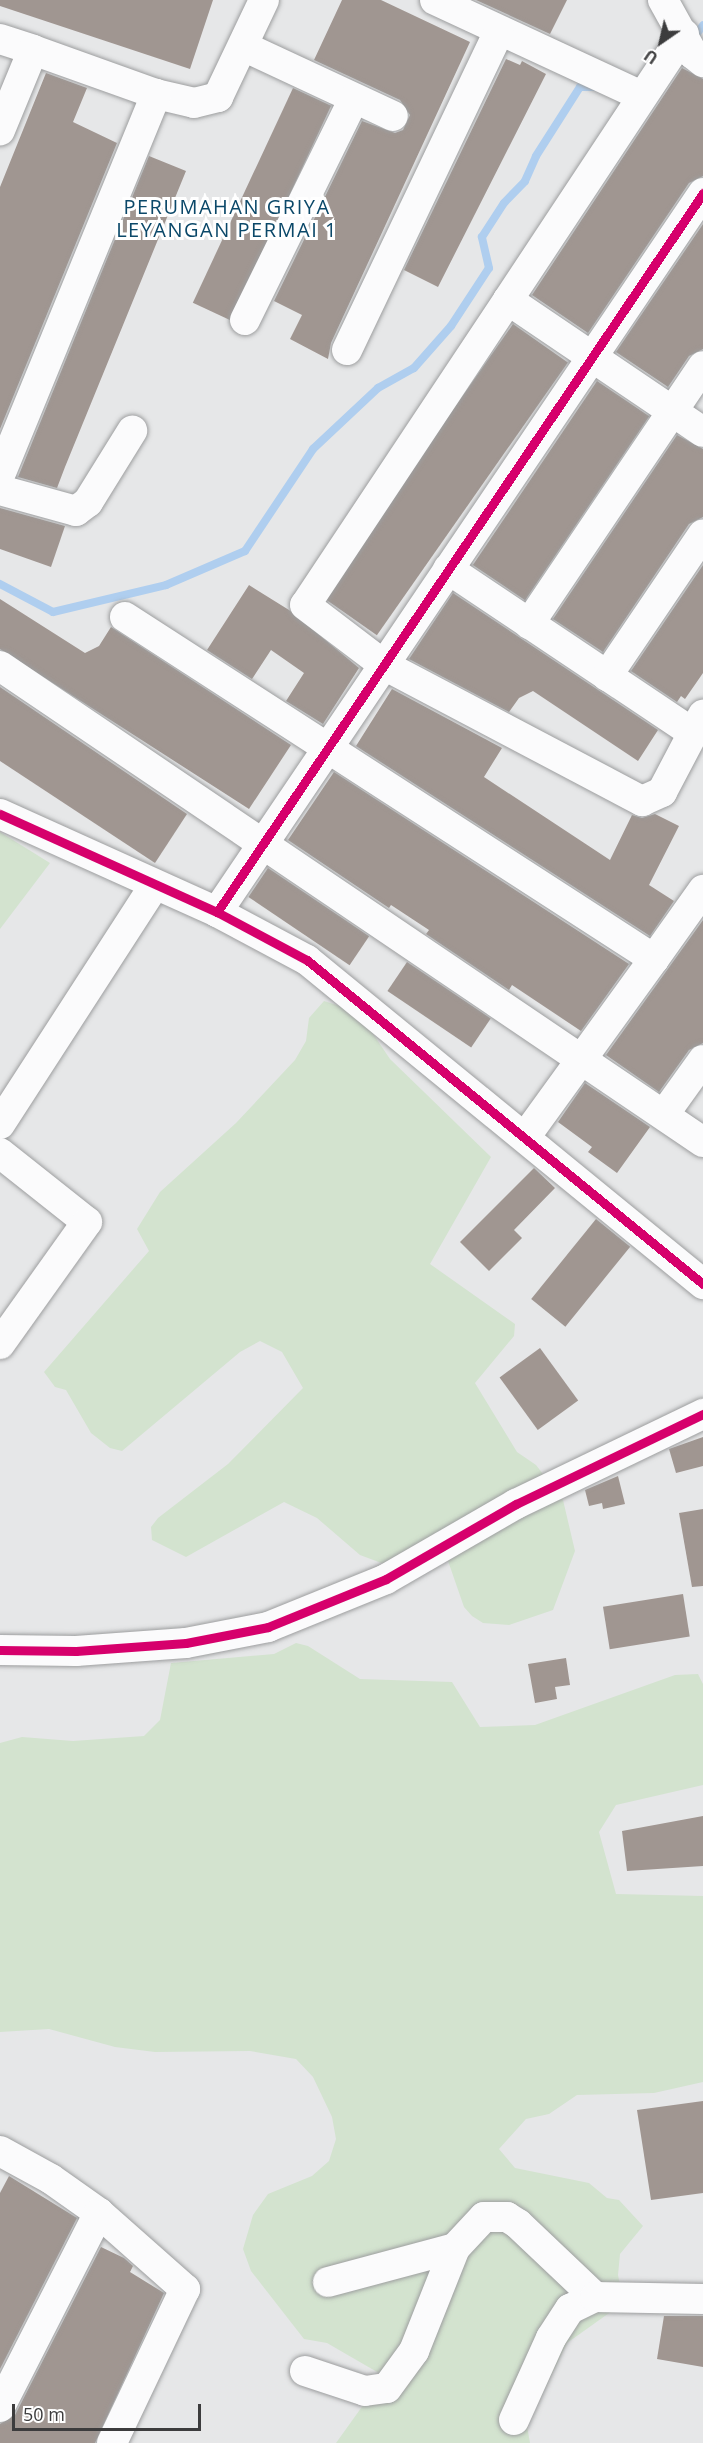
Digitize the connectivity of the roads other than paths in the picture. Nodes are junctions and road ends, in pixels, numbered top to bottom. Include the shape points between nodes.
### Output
1 (264, 0) edge
2 (435, 0) edge
3 (671, 2) edge
4 (499, 32) junction
5 (0, 39) edge
6 (691, 46) edge
7 (245, 47) junction
8 (33, 50) junction
9 (156, 94) junction
10 (354, 98) junction
11 (640, 103) junction
12 (393, 116) dead end
13 (0, 130) edge
14 (703, 193) edge
15 (508, 300) junction
16 (244, 320) dead end
17 (347, 350) dead end
18 (592, 357) junction
19 (703, 366) edge
20 (672, 411) junction
21 (132, 431) dead end
22 (703, 432) edge
23 (0, 475) edge
24 (0, 490) edge
25 (703, 534) edge
26 (448, 569) junction
27 (125, 617) dead end
28 (529, 624) junction
29 (384, 665) junction
30 (0, 666) edge
31 (607, 676) junction
32 (698, 724) edge
33 (327, 749) junction
34 (0, 814) edge
35 (264, 842) junction
36 (154, 886) junction
37 (703, 890) edge
38 (217, 912) junction
39 (654, 959) junction
40 (584, 1058) junction
41 (703, 1060) edge
42 (666, 1113) junction
43 (0, 1124) edge
44 (526, 1136) junction
45 (703, 1142) edge
46 (3, 1162) edge
47 (703, 1284) edge
48 (0, 1344) edge
49 (703, 1414) edge
50 (6, 1644) edge
51 (1, 2155) edge
52 (99, 2213) junction
53 (455, 2248) junction
54 (328, 2282) dead end
55 (595, 2297) junction
56 (703, 2299) edge
57 (305, 2371) dead end
58 (0, 2407) edge
59 (514, 2420) dead end
60 (112, 2443) edge

1 - 7 street
2 - 4 street
3 - 6 street
4 - 11 street
4 - 17 street
5 - 8 street
6 - 11 street
7 - 9 street via 224,91 210,102 194,103
7 - 10 street
8 - 9 street
8 - 13 street
9 - 23 street
10 - 12 street
10 - 16 street
11 - 15 street
14 - 18 street
15 - 18 street
15 - 29 street via 305,601 307,609
18 - 20 street
18 - 26 street
19 - 20 street
20 - 22 street
20 - 28 street
21 - 24 street via 88,502 76,511
25 - 31 street
26 - 28 street
26 - 29 street
27 - 33 street
28 - 31 street
29 - 32 street via 642,801 662,792
29 - 33 street
30 - 35 street
31 - 32 street
33 - 35 street
33 - 39 street
34 - 36 street
35 - 38 street
35 - 40 street
36 - 38 street
36 - 43 street
37 - 39 street
38 - 44 street via 270,937 340,984
39 - 40 street
40 - 42 street
40 - 44 street
41 - 42 street
42 - 45 street
44 - 47 street
46 - 48 street via 87,1221
49 - 50 street via 516,1504 386,1579 268,1627 186,1643 76,1651
51 - 52 street via 51,2179
52 - 58 street
52 - 60 street via 181,2282 186,2293
53 - 54 street
53 - 55 street via 484,2217 507,2217
53 - 57 street via 414,2350 387,2388 365,2391
55 - 56 street
55 - 59 street via 570,2309 551,2338

